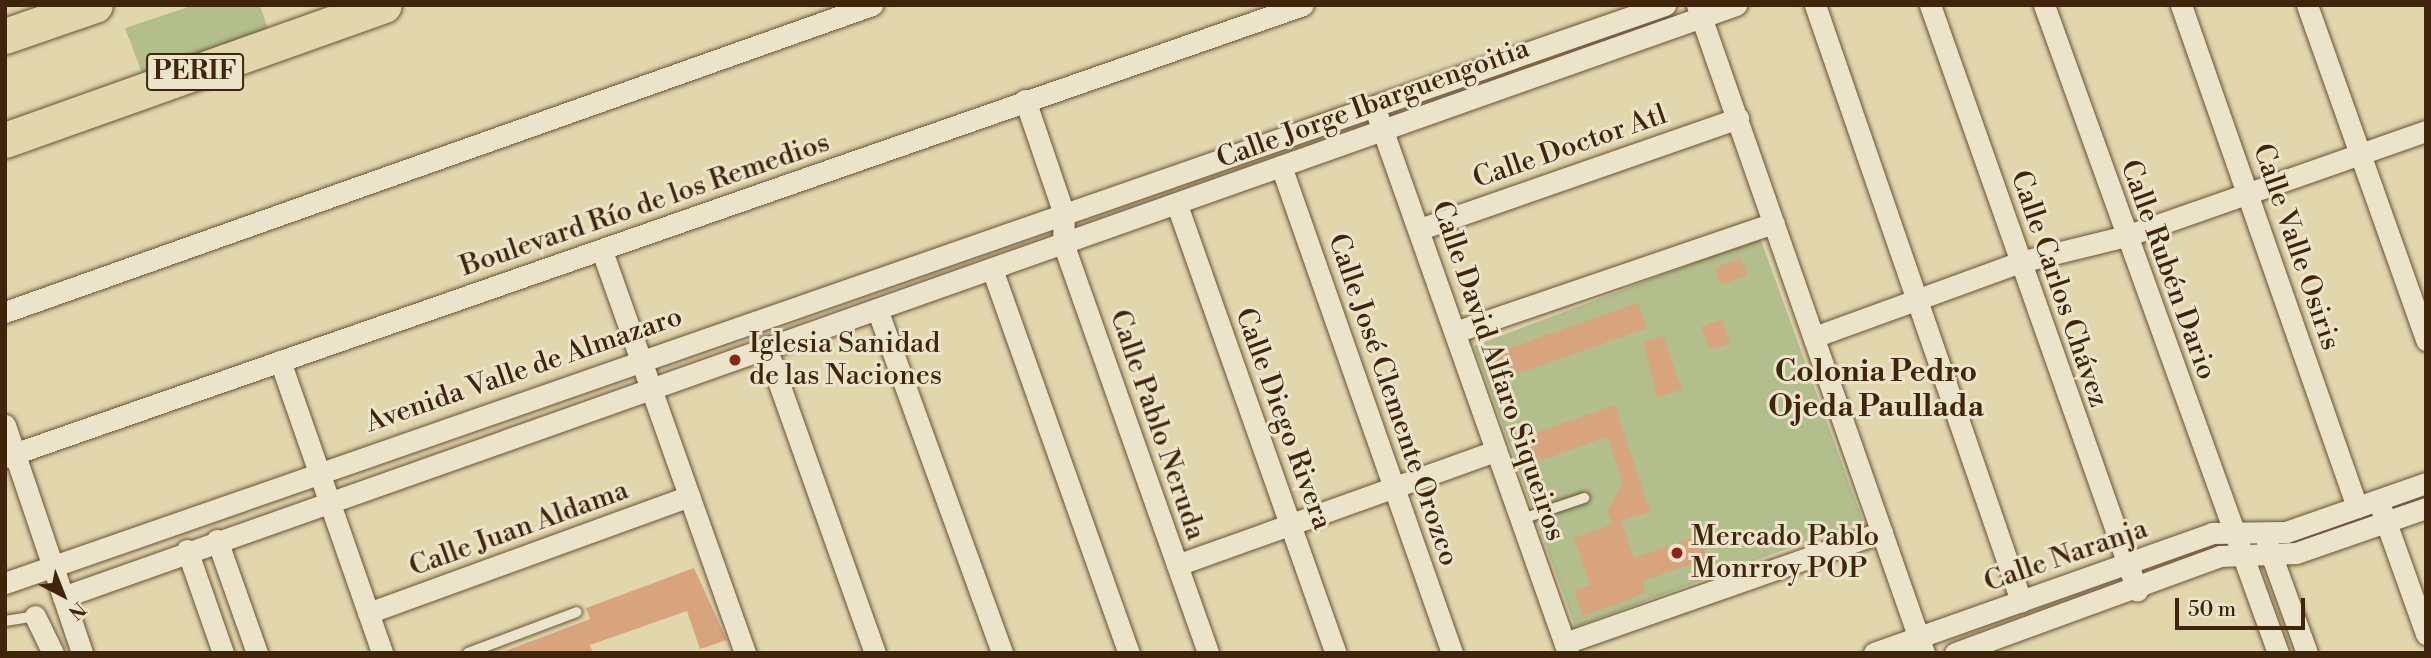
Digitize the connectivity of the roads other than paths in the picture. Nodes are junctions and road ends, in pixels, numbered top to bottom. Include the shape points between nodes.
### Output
1 (95, 5) edge
2 (384, 5) edge
3 (872, 5) edge
4 (1303, 5) edge
5 (1665, 5) edge
6 (1736, 5) edge
7 (1815, 5) edge
8 (1930, 5) edge
9 (2044, 5) edge
10 (2180, 5) edge
11 (2307, 5) edge
12 (1699, 11) edge
13 (5, 36) edge
14 (1024, 100) junction
15 (1374, 107) junction
16 (1738, 118) junction
17 (1382, 130) junction
18 (2426, 131) edge
19 (5, 140) edge
20 (2358, 155) junction
21 (1281, 166) junction
22 (2248, 195) junction
23 (1177, 205) junction
24 (1064, 214) junction
25 (1774, 223) junction
26 (1420, 229) junction
27 (2126, 236) junction
28 (1063, 243) junction
29 (602, 251) junction
30 (2020, 262) junction
31 (992, 269) junction
32 (1918, 300) junction
33 (877, 309) junction
34 (5, 313) edge
35 (1455, 332) junction
36 (1814, 337) junction
37 (2426, 340) edge
38 (766, 347) junction
39 (639, 358) junction
40 (280, 361) junction
41 (650, 387) junction
42 (5, 425) edge
43 (1496, 451) junction
44 (11, 455) edge
45 (316, 473) junction
46 (2426, 483) edge
47 (1393, 486) junction
48 (689, 496) junction
49 (1584, 498) dead end
50 (2378, 500) junction
51 (326, 502) junction
52 (2357, 507) junction
53 (2426, 508) edge
54 (1520, 520) junction
55 (1291, 522) junction
56 (2386, 523) junction
57 (2232, 530) junction
58 (1882, 532) junction
59 (2264, 535) junction
60 (217, 540) junction
61 (187, 550) junction
62 (2243, 552) junction
63 (2271, 555) junction
64 (52, 565) junction
65 (1177, 565) junction
66 (2128, 565) junction
67 (5, 583) edge
68 (2137, 590) junction
69 (63, 597) junction
70 (2021, 601) junction
71 (578, 612) dead end
72 (368, 613) junction
73 (35, 616) joint
74 (5, 621) edge
75 (2426, 634) edge
76 (1922, 645) edge
77 (1567, 648) edge
78 (53, 653) edge
79 (82, 653) edge
80 (223, 653) edge
81 (257, 653) edge
82 (382, 653) edge
83 (468, 653) edge
84 (745, 653) edge
85 (875, 653) edge
86 (1002, 653) edge
87 (1129, 653) edge
88 (1208, 653) edge
89 (1336, 653) edge
90 (1452, 653) edge
91 (1874, 653) edge
92 (1955, 653) edge
93 (2278, 653) edge
94 (2307, 653) edge

1 - 13 highway
2 - 19 highway, PERIF
3 - 34 street
4 - 14 street, Boulevard Río de los Remedios
5 - 15 street, Calle Jorge Ibarguengoitia
6 - 12 street, Calle Jorge Ibarguengoitia
7 - 32 street
8 - 30 street, Calle Carlos Chávez
9 - 27 street, Calle Rubén Dario
10 - 22 street, Calle Valle Osiris
11 - 20 street
12 - 16 street
12 - 17 street, Calle Jorge Ibarguengoitia
14 - 24 street
14 - 29 street, Boulevard Río de los Remedios
15 - 17 street, Calle David Alfaro Siqueiros
15 - 24 street, Calle Jorge Ibarguengoitia
16 - 25 street
16 - 26 street, Calle Doctor Atl
17 - 21 street, Calle Jorge Ibarguengoitia
17 - 26 street, Calle David Alfaro Siqueiros
18 - 20 street
20 - 22 street
20 - 37 street
21 - 23 street, Calle Jorge Ibarguengoitia
21 - 47 street, Calle José Clemente Orozco
22 - 27 street
22 - 52 street, Calle Valle Osiris
23 - 28 street, Calle Jorge Ibarguengoitia
23 - 55 street, Calle Diego Rivera
24 - 28 street, Calle Pablo Neruda
24 - 39 street, Avenida Valle de Almazaro
25 - 35 street
25 - 36 street
26 - 35 street, Calle David Alfaro Siqueiros
27 - 30 street
27 - 57 street, Calle Rubén Dario
28 - 31 street, Avenida Valle de Almazaro
28 - 65 street, Calle Pablo Neruda
29 - 39 street
29 - 40 street, Boulevard Río de los Remedios
30 - 32 street
30 - 66 street, Calle Carlos Chávez
31 - 33 street, Avenida Valle de Almazaro
31 - 87 street
32 - 36 street
32 - 70 street
33 - 38 street, Avenida Valle de Almazaro
33 - 86 street
35 - 43 street, Calle David Alfaro Siqueiros
36 - 58 street
38 - 41 street, Avenida Valle de Almazaro
38 - 85 street
39 - 41 street
39 - 45 street, Avenida Valle de Almazaro
40 - 44 street, Boulevard Río de los Remedios
40 - 45 street
41 - 48 street
41 - 51 street, Avenida Valle de Almazaro
42 - 44 street
43 - 47 street
43 - 54 street, Calle David Alfaro Siqueiros
44 - 64 street
45 - 51 street
45 - 64 street, Avenida Valle de Almazaro
46 - 50 street
47 - 55 street
47 - 90 street, Calle José Clemente Orozco
48 - 72 street, Calle Juan Aldama
48 - 84 street
49 - 54 lane
50 - 52 street
50 - 56 street
51 - 60 street, Avenida Valle de Almazaro
51 - 72 street
52 - 59 street
53 - 56 street
54 - 77 street, Calle David Alfaro Siqueiros
55 - 65 street
55 - 89 street, Calle Diego Rivera
56 - 63 street
56 - 75 street
57 - 59 street
57 - 62 street, Calle Rubén Dario
57 - 66 street, Calle Naranja
58 - 76 street
58 - 77 street
59 - 63 street
60 - 61 street, Avenida Valle de Almazaro
60 - 81 street
61 - 69 street, Avenida Valle de Almazaro
61 - 80 street
62 - 63 street
62 - 68 street, Calle Naranja
62 - 93 street, Calle Rubén Dario
63 - 94 street
64 - 67 street, Avenida Valle de Almazaro
64 - 69 street
65 - 88 street, Calle Pablo Neruda
66 - 68 street, Calle Carlos Chávez
66 - 70 street, Calle Naranja
68 - 92 street, Calle Naranja
69 - 79 street
70 - 76 street, Calle Naranja
71 - 83 lane
72 - 82 street
73 - 74 lane
73 - 78 street
76 - 91 street, Calle Naranja

